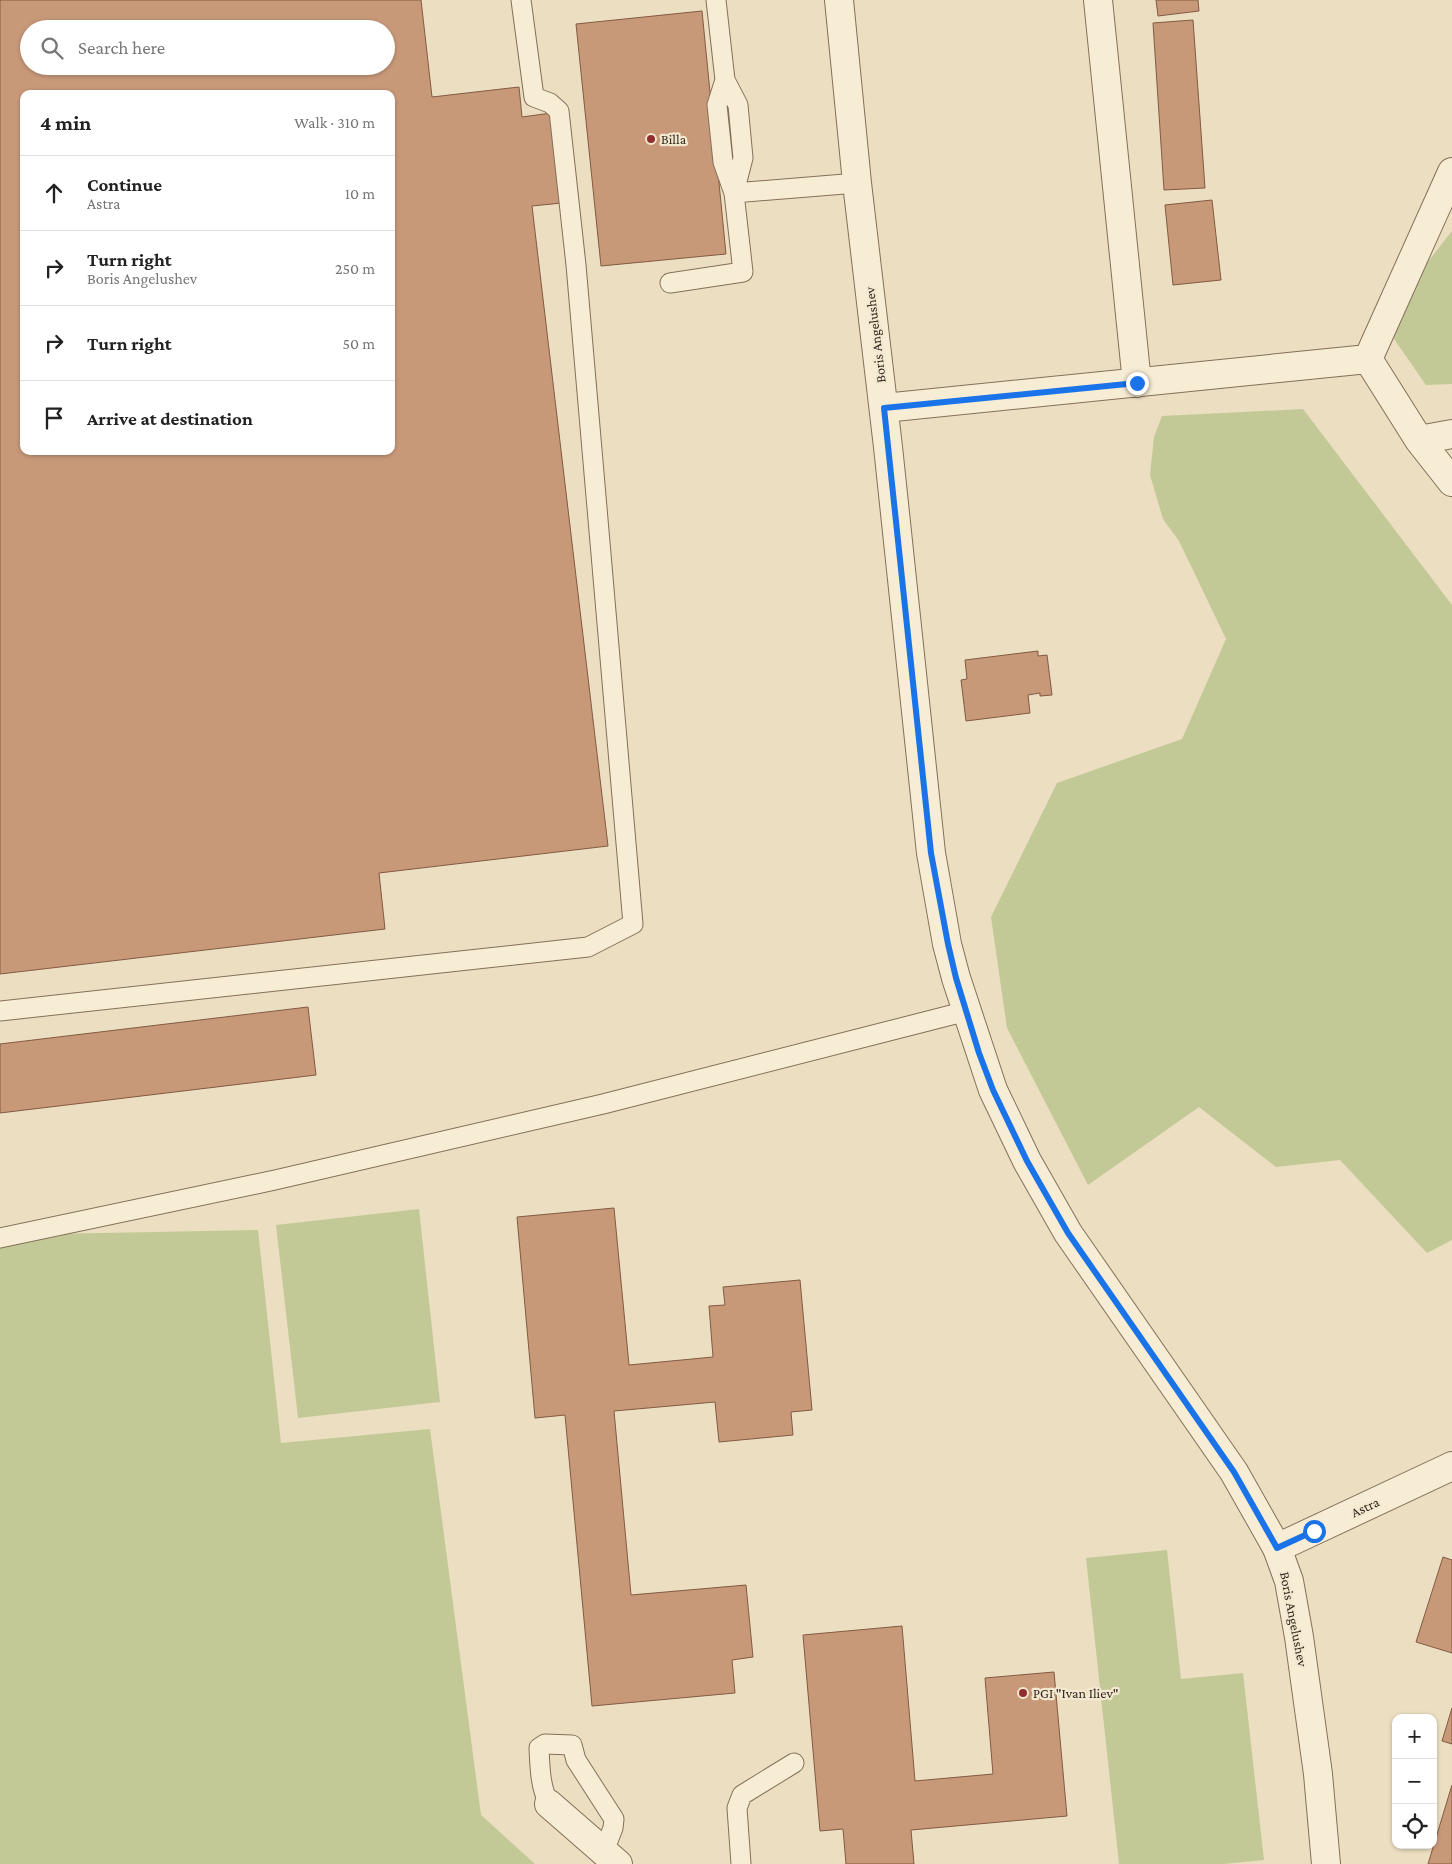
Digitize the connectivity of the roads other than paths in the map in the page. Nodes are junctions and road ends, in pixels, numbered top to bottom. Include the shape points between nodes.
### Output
1 (522, 0) edge
2 (716, 0) edge
3 (839, 0) edge
4 (1098, 0) edge
5 (1452, 172) edge
6 (857, 183) junction
7 (734, 193) junction
8 (670, 283) dead end
9 (1368, 359) junction
10 (1137, 383) junction
11 (884, 408) junction
12 (1452, 434) edge
13 (1419, 440) junction
14 (1452, 482) edge
15 (0, 1011) edge
16 (967, 1011) junction
17 (0, 1238) edge
18 (1452, 1466) edge
19 (1277, 1548) junction
20 (794, 1763) dead end
21 (549, 1804) joint
22 (611, 1858) edge
23 (741, 1864) edge
24 (1326, 1864) edge

1 - 15 lane via 534,97 550,103 559,111 576,265 633,924 588,947
2 - 7 lane via 725,80 738,105 743,158
3 - 6 street, Boris Angelushev
4 - 10 street
5 - 9 street
6 - 7 lane
6 - 11 street, Boris Angelushev
7 - 8 lane via 743,272
9 - 10 street
9 - 13 street
10 - 11 street
11 - 16 street, Boris Angelushev via 931,853 948,944
12 - 13 street
13 - 14 street
16 - 17 lane via 603,1104 275,1180
16 - 19 street, Boris Angelushev via 993,1090 1027,1161 1068,1233 1234,1472
18 - 19 street, Astra
19 - 24 street, Boris Angelushev via 1288,1581 1299,1637 1318,1774
20 - 23 lane via 742,1795 737,1808
21 - 22 street
21 - 22 lane via 540,1778 539,1748 545,1744 572,1745 576,1760 614,1819

